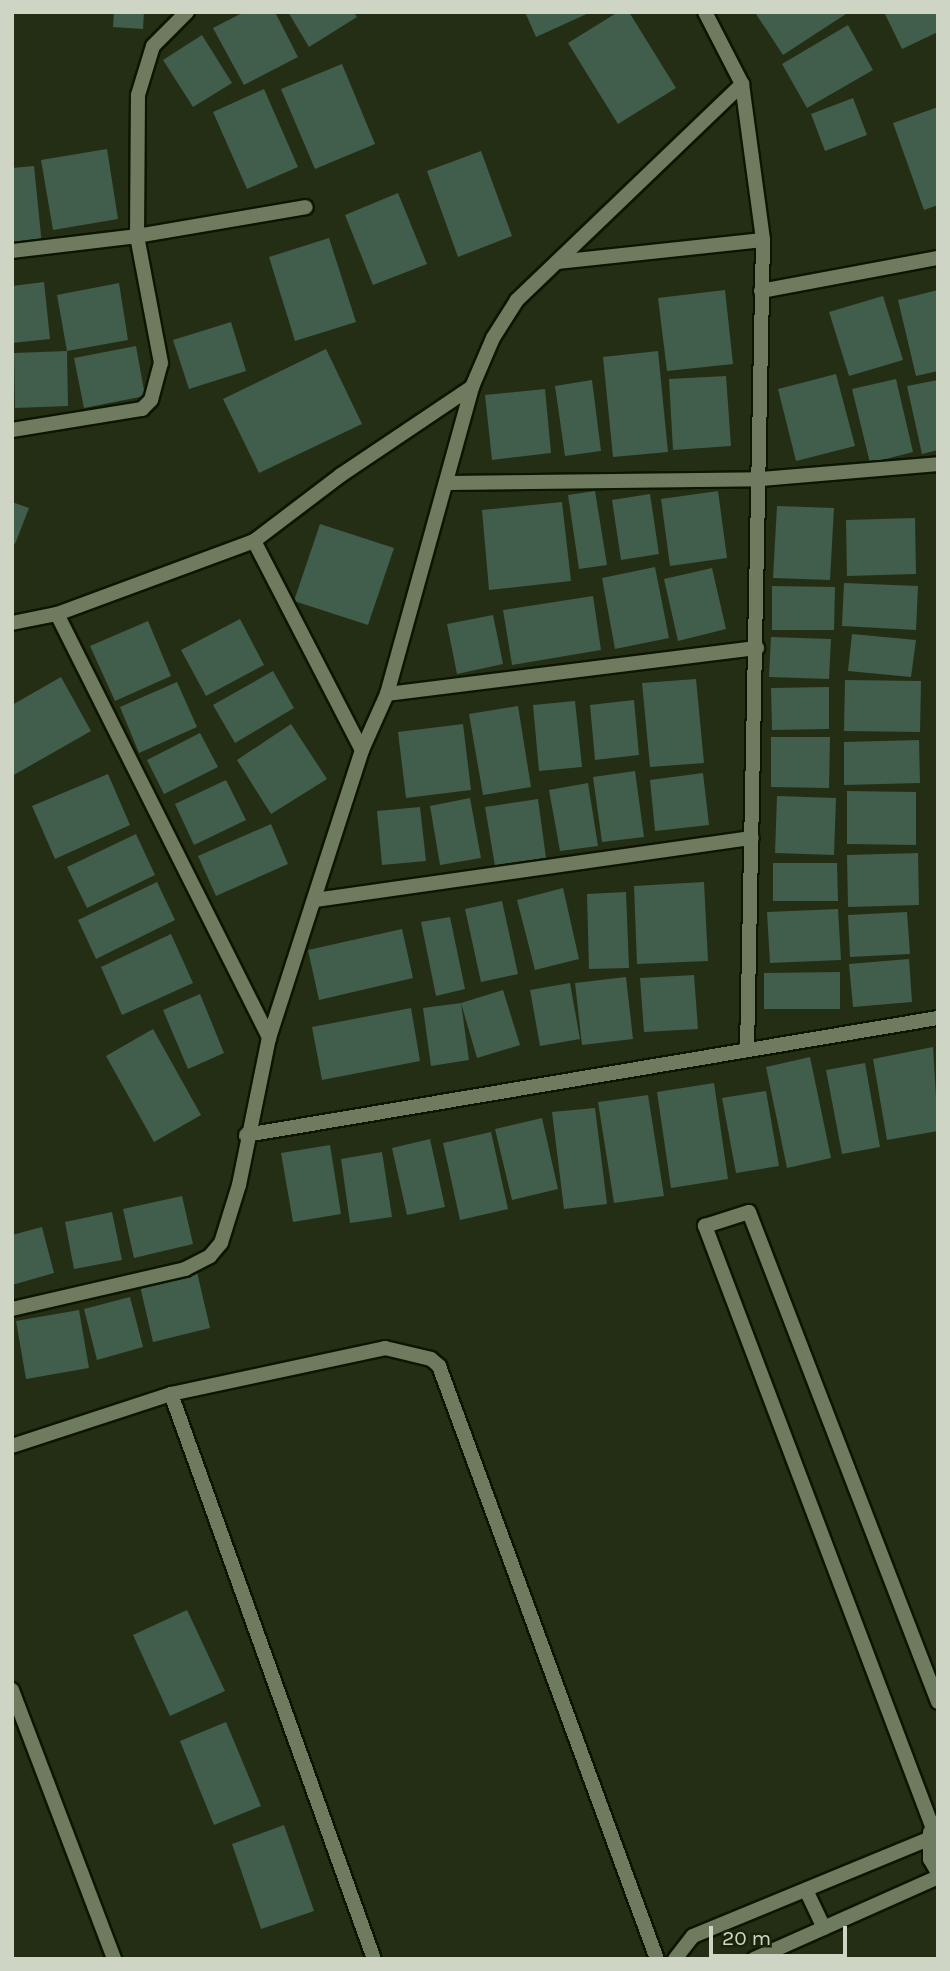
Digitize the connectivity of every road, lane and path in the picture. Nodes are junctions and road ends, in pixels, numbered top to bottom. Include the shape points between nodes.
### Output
1 (187, 12) edge
2 (705, 12) edge
3 (742, 84) junction
4 (306, 207) dead end
5 (137, 236) junction
6 (763, 240) junction
7 (12, 251) edge
8 (938, 258) edge
9 (557, 262) junction
10 (761, 291) junction
11 (472, 387) junction
12 (12, 430) edge
13 (938, 464) edge
14 (761, 479) junction
15 (448, 483) junction
16 (254, 541) junction
17 (57, 614) junction
18 (12, 623) edge
19 (757, 648) junction
20 (387, 694) junction
21 (362, 750) junction
22 (752, 838) junction
23 (314, 900) junction
24 (938, 1018) edge
25 (269, 1038) junction
26 (747, 1050) junction
27 (246, 1135) junction
28 (12, 1309) edge
29 (171, 1394) junction
30 (12, 1446) edge
31 (12, 1690) edge
32 (938, 1702) edge
33 (933, 1828) edge
34 (938, 1875) edge
35 (806, 1890) junction
36 (824, 1928) junction
37 (114, 1959) edge
38 (374, 1959) edge
39 (657, 1959) edge
40 (675, 1959) edge
41 (754, 1959) edge

1 - 5 street via 153,46 138,95
2 - 3 street
3 - 6 street
3 - 9 street
4 - 5 street
5 - 7 street
5 - 12 street via 160,363 151,400 142,409
6 - 9 street
6 - 10 street
8 - 10 street
9 - 11 street via 517,300 493,338
10 - 14 street
11 - 15 street
11 - 16 street via 341,475
13 - 14 street
14 - 15 street
14 - 19 street
15 - 20 street
16 - 17 street
16 - 21 street
17 - 18 street
17 - 25 street
19 - 20 street
19 - 22 street
20 - 21 street
21 - 23 street
22 - 23 street
22 - 26 street
23 - 25 street
24 - 26 street
25 - 27 street
26 - 27 street
27 - 28 street via 230,1220 210,1256 185,1269
29 - 30 street
29 - 38 street
29 - 39 street via 385,1348 421,1354 439,1366
31 - 37 street
32 - 33 street via 749,1212 705,1226
33 - 34 street via 930,1859
33 - 35 street
34 - 36 street
35 - 36 street
35 - 40 street via 693,1936
36 - 41 street

